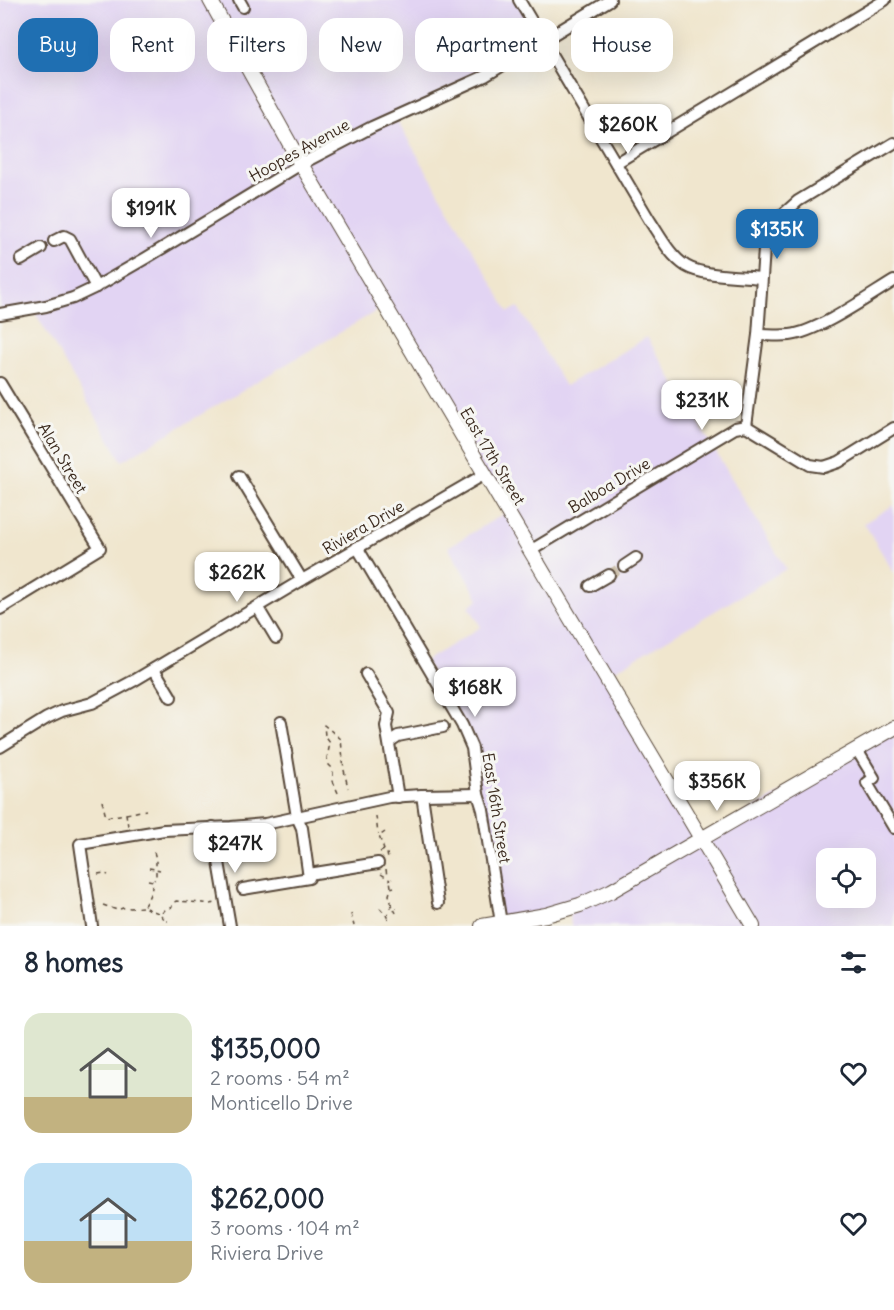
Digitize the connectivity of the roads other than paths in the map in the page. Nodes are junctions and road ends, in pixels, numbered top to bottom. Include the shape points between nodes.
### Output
1 (210, 0) edge
2 (519, 0) edge
3 (610, 0) edge
4 (885, 0) edge
5 (530, 18) edge
6 (559, 30) edge
7 (559, 67) edge
8 (490, 72) edge
9 (894, 143) edge
10 (616, 163) junction
11 (301, 164) junction
12 (54, 241) dead end
13 (41, 248) dead end
14 (21, 260) dead end
15 (761, 278) junction
16 (894, 281) edge
17 (96, 287) junction
18 (0, 314) edge
19 (758, 335) junction
20 (0, 383) edge
21 (746, 426) junction
22 (894, 428) edge
23 (485, 474) junction
24 (239, 476) dead end
25 (357, 548) junction
26 (530, 550) junction
27 (636, 558) dead end
28 (624, 566) tunnel mouth
29 (609, 575) tunnel mouth
30 (302, 580) junction
31 (590, 586) dead end
32 (258, 608) junction
33 (0, 609) edge
34 (276, 638) dead end
35 (154, 669) junction
36 (366, 674) dead end
37 (171, 697) dead end
38 (281, 722) dead end
39 (443, 727) dead end
40 (894, 728) edge
41 (389, 742) junction
42 (0, 747) edge
43 (857, 750) junction
44 (478, 794) junction
45 (422, 795) junction
46 (398, 797) junction
47 (297, 817) junction
48 (213, 827) junction
49 (894, 828) edge
50 (701, 840) junction
51 (381, 862) road end
52 (309, 874) junction
53 (243, 889) dead end
54 (438, 903) dead end
55 (750, 921) edge
56 (501, 923) junction
57 (92, 926) edge
58 (230, 926) edge
59 (482, 926) edge

1 - 11 main road, East 17th Street
2 - 5 street
3 - 6 street, Hoopes Avenue
4 - 10 street
7 - 10 street
8 - 11 street, Hoopes Avenue
9 - 15 street via 798,201 780,217 771,228 764,249
10 - 15 street via 666,245 685,266 699,272
11 - 17 street, Hoopes Avenue
11 - 23 main road, East 17th Street
12 - 17 street via 64,236 70,239
13 - 14 street
15 - 19 street
16 - 19 street via 811,329 792,335
17 - 18 street, Hoopes Avenue via 55,304
19 - 21 street
20 - 33 street, Alan Street via 100,548
21 - 22 street via 810,465 824,466 839,462
21 - 26 street, Balboa Drive via 735,428 693,452
23 - 25 street, Riviera Drive
23 - 26 main road, East 17th Street
24 - 30 street
25 - 30 street, Riviera Drive
25 - 44 street, East 16th Street via 462,725 472,748
26 - 50 main road, East 17th Street
27 - 28 street
29 - 31 street
30 - 32 street, Riviera Drive
32 - 34 street
32 - 35 street, Riviera Drive
35 - 37 street
35 - 42 street, Riviera Drive via 92,703 47,718
36 - 41 street via 389,713
38 - 47 street
39 - 41 street via 398,736
40 - 43 main road
41 - 46 street
43 - 49 street via 874,778 867,783
43 - 50 main road
44 - 45 street
44 - 56 street, East 16th Street
45 - 46 street
45 - 54 street
46 - 47 street
47 - 48 street via 265,824
47 - 52 street
48 - 57 street via 164,830 80,844
48 - 58 street
50 - 55 main road, East 17th Street
50 - 56 main road via 580,905
51 - 52 street
52 - 53 street via 309,878
56 - 59 main road

